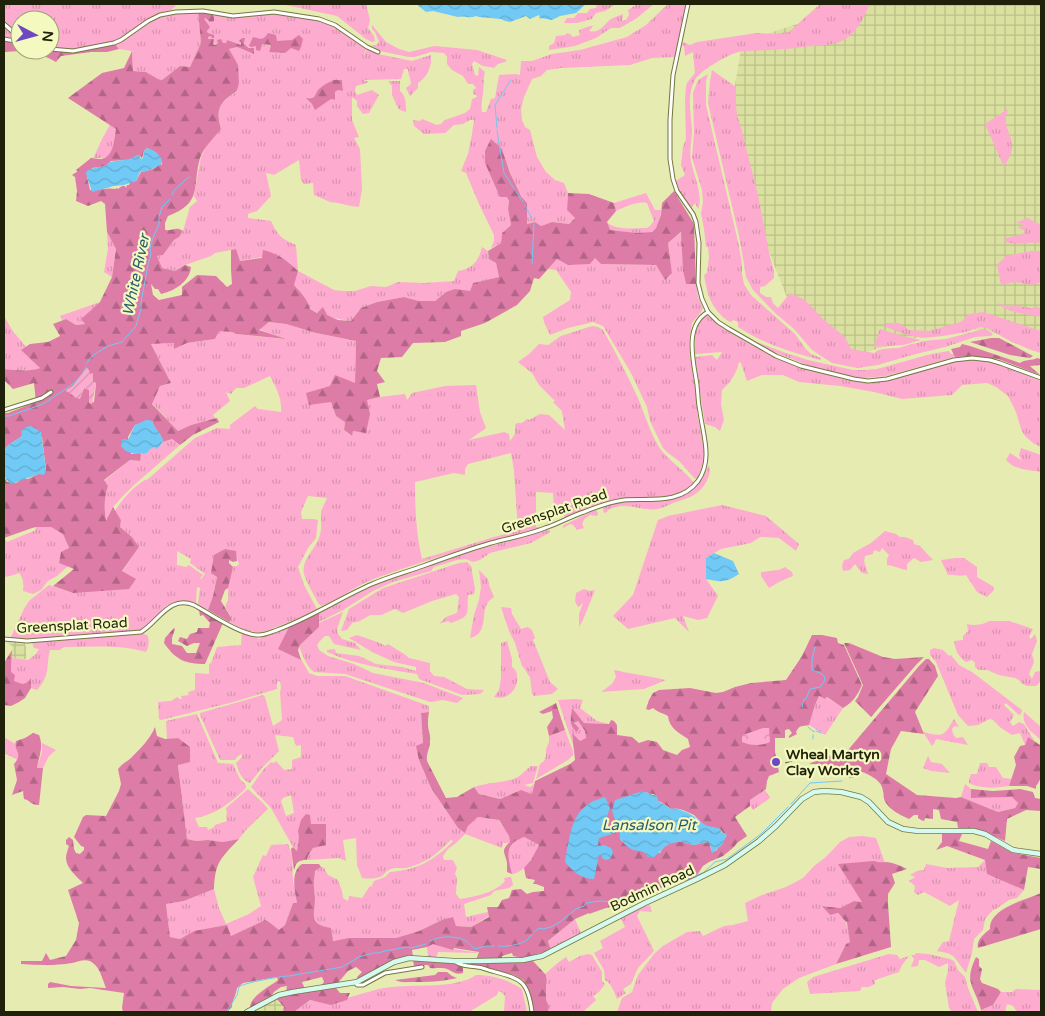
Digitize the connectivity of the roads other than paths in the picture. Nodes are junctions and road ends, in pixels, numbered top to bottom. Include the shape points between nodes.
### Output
1 (688, 4) edge
2 (60, 50) edge
3 (378, 52) dead end
4 (708, 312) junction
5 (1041, 378) edge
6 (51, 392) dead end
7 (4, 410) edge
8 (4, 639) edge
9 (1041, 854) edge
10 (454, 961) junction
11 (422, 968) dead end
12 (356, 983) junction
13 (246, 1012) edge
14 (532, 1012) edge

1 - 4 street via 673,75 670,159 674,183 696,222 698,283
2 - 3 street via 73,51 114,43 160,15 203,11 233,16 274,12 319,19
4 - 5 street via 718,322 776,356 801,366 854,379 887,378 972,358 995,362
4 - 8 street, Greensplat Road via 702,315 694,328 692,356 706,460 698,481 685,493 653,500 622,500 581,512 545,529 440,559 374,583 285,627 259,635 236,628 187,602 170,607 141,632 27,641
6 - 7 street
9 - 10 main road, Bodmin Road via 1013,850 974,831 903,829 888,822 861,797 817,791 805,796 760,841 726,865 542,956 523,960
10 - 12 main road, Bodmin Road via 404,959
10 - 14 street via 513,976 527,991
11 - 12 street via 385,974 362,985
12 - 13 main road, Bodmin Road via 285,993

